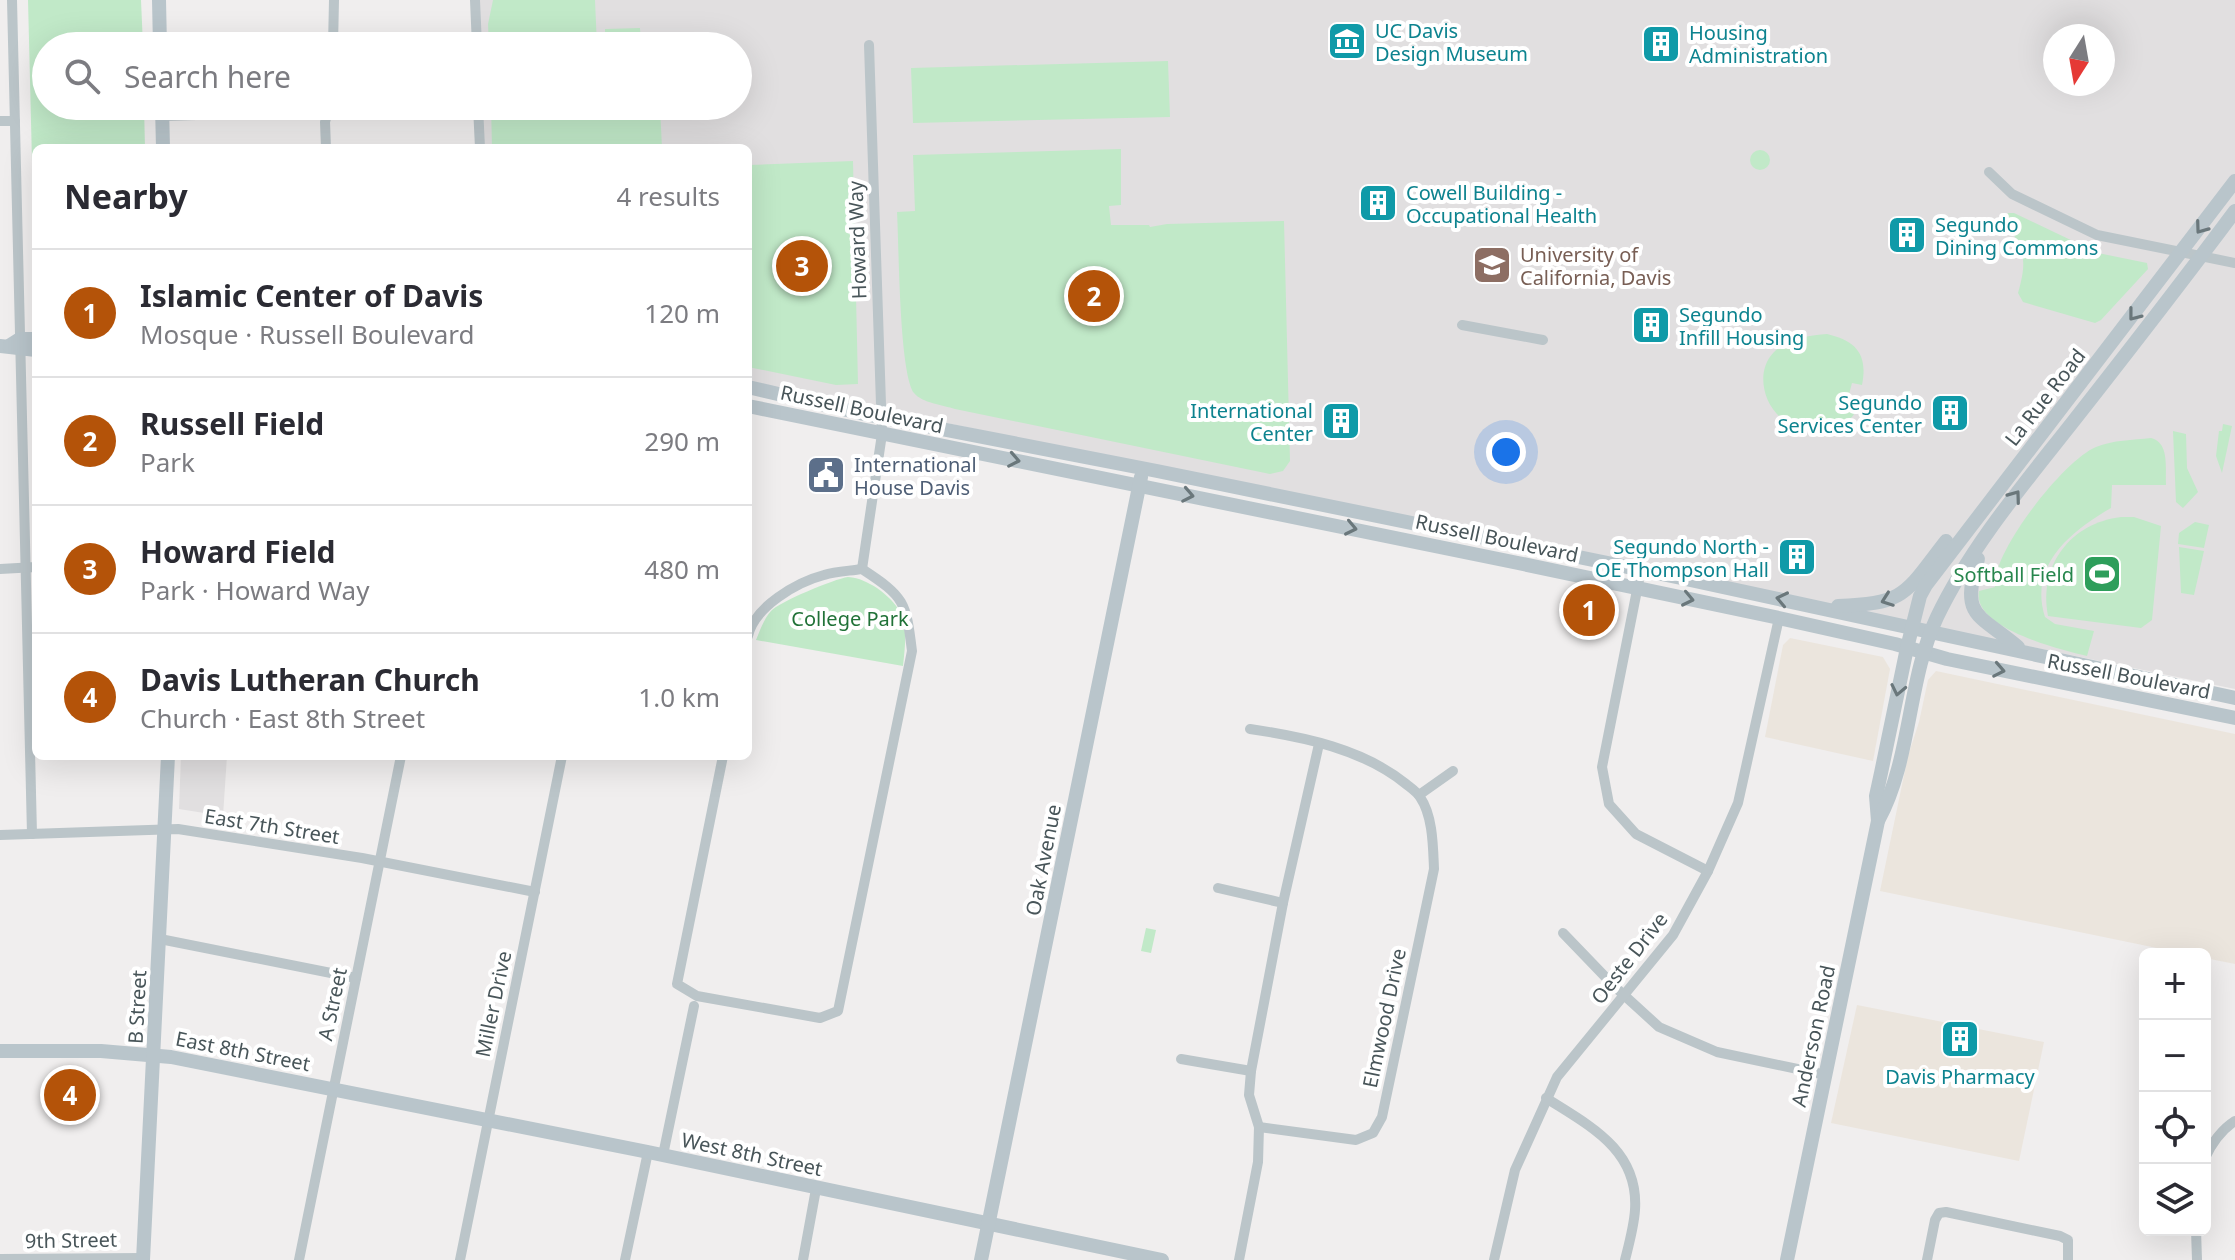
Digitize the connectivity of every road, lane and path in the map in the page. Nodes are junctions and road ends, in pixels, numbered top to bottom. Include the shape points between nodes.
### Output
1 (12, 0) edge
2 (159, 0) edge
3 (334, 0) edge
4 (475, 0) edge
5 (160, 32) edge
6 (333, 32) edge
7 (476, 32) edge
8 (869, 45) dead end
9 (162, 120) edge
10 (326, 120) edge
11 (479, 120) edge
12 (0, 121) edge
13 (15, 121) junction
14 (163, 144) edge
15 (326, 144) edge
16 (480, 144) edge
17 (1989, 172) dead end
18 (2235, 181) edge
19 (2235, 211) edge
20 (2182, 253) junction
21 (2199, 256) junction
22 (2235, 263) edge
23 (1462, 325) dead end
24 (1543, 340) dead end
25 (17, 346) edge
26 (752, 388) edge
27 (752, 407) edge
28 (882, 418) junction
29 (882, 434) junction
30 (1143, 468) junction
31 (1139, 485) junction
32 (1296, 499) junction
33 (1255, 508) junction
34 (1981, 511) junction
35 (1983, 541) junction
36 (32, 568) edge
37 (0, 569) edge
38 (862, 569) junction
39 (1641, 570) junction
40 (1637, 588) junction
41 (1814, 606) junction
42 (1779, 618) junction
43 (1913, 627) junction
44 (752, 628) edge
45 (1931, 631) junction
46 (1907, 648) junction
47 (2021, 650) junction
48 (1923, 653) junction
49 (2235, 698) edge
50 (2235, 718) edge
51 (1250, 729) dead end
52 (1319, 744) junction
53 (168, 760) edge
54 (400, 760) edge
55 (561, 760) edge
56 (722, 760) edge
57 (1453, 771) dead end
58 (1419, 795) junction
59 (1882, 814) junction
60 (165, 829) junction
61 (32, 834) junction
62 (0, 835) edge
63 (380, 862) junction
64 (1708, 871) junction
65 (1218, 888) dead end
66 (535, 892) junction
67 (1283, 903) junction
68 (1563, 933) dead end
69 (160, 939) junction
70 (356, 978) junction
71 (1624, 995) junction
72 (694, 1006) dead end
73 (0, 1051) edge
74 (155, 1055) junction
75 (1181, 1059) dead end
76 (1251, 1071) junction
77 (1826, 1075) junction
78 (334, 1089) junction
79 (1546, 1098) junction
80 (487, 1121) junction
81 (2235, 1121) edge
82 (1259, 1127) junction
83 (2211, 1145) edge
84 (655, 1154) junction
85 (816, 1189) junction
86 (988, 1223) junction
87 (2196, 1236) edge
88 (0, 1259) edge
89 (143, 1259) edge
90 (299, 1260) edge
91 (460, 1260) edge
92 (625, 1260) edge
93 (803, 1260) edge
94 (981, 1260) edge
95 (1159, 1260) edge
96 (1239, 1260) edge
97 (1494, 1260) edge
98 (1625, 1260) edge
99 (1787, 1260) edge
100 (1927, 1260) edge
101 (2068, 1260) edge
102 (2197, 1260) edge

1 - 13 street
2 - 5 main road
3 - 6 street
4 - 7 street
8 - 28 street, Howard Way
9 - 14 main road
10 - 15 street
11 - 16 street
12 - 13 street
13 - 25 street
17 - 20 street via 2012,194 2097,235
18 -> 20 main road, La Rue Road
19 - 21 main road, La Rue Road
20 - 21 street
20 -> 34 main road, La Rue Road
21 - 22 street
35 -> 21 main road, La Rue Road
23 - 24 street
25 - 36 street
26 - 28 main road, Russell Boulevard
27 - 29 main road, Russell Boulevard
28 - 29 street, Howard Way
28 - 30 main road, Russell Boulevard
29 -> 31 main road, Russell Boulevard
29 - 38 street
30 - 31 main road, Oak Avenue
30 - 32 main road, Russell Boulevard
31 -> 33 main road, Russell Boulevard
31 - 86 main road, Oak Avenue
32 - 33 main road via 1288,505 1261,502
32 - 39 main road, Russell Boulevard
33 -> 40 main road, Russell Boulevard
34 -> 41 main road via 1966,516 1898,596 1874,605
34 - 43 main road, La Rue Road via 1926,585
35 - 45 main road, La Rue Road
35 - 47 main road via 1970,599 1988,627
36 - 37 street
36 - 61 street
38 - 44 street via 823,575 788,591 760,611
38 - 56 street via 903,601 912,651 838,1011 820,1018 697,996 677,984
39 - 40 street
41 -> 39 main road, Russell Boulevard
40 -> 42 main road, Russell Boulevard
40 - 64 street via 1602,767 1609,804 1636,834
41 - 43 main road, Russell Boulevard
42 - 46 main road, Russell Boulevard
42 - 64 street, Oeste Drive via 1738,803
43 - 45 main road, Russell Boulevard
43 - 46 main road, La Rue Road
45 - 47 main road, Russell Boulevard
45 - 48 main road, La Rue Road
46 - 48 main road, Russell Boulevard
46 -> 59 main road via 1884,757 1892,765
47 - 49 main road, Russell Boulevard
48 -> 50 main road, Russell Boulevard
48 - 59 main road, Anderson Road
51 - 52 street
52 - 58 street via 1387,769
52 - 67 street
53 - 60 main road, B Street
54 - 63 street, A Street
55 - 66 street, Miller Drive
57 - 58 street
58 - 82 street, Elmwood Drive via 1432,838 1434,869 1382,1117 1373,1133 1356,1140
59 - 77 main road, Anderson Road
60 - 61 street, East 7th Street
60 - 63 street, East 7th Street
60 - 69 main road, B Street
61 - 62 street, East 7th Street
63 - 66 street, East 7th Street
63 - 70 street, A Street
64 - 71 street, Oeste Drive via 1673,935
65 - 67 street
66 - 80 street, Miller Drive
67 - 76 street
68 - 71 street
69 - 70 street
69 - 74 main road, B Street
70 - 78 street, A Street
71 - 77 street via 1659,1027 1717,1052
71 - 79 street, Oeste Drive
72 - 84 street
73 - 74 main road, East 8th Street
74 - 78 main road, East 8th Street
74 - 89 main road, B Street
75 - 76 street
76 - 82 street via 1249,1095
77 - 99 main road, Anderson Road
78 - 80 main road, West 8th Street
78 - 90 street, A Street
79 - 97 street, Oeste Drive via 1515,1170
79 - 98 street via 1603,1135 1630,1168 1635,1209
80 - 84 main road, West 8th Street
80 - 91 street, Miller Drive
81 - 83 street
82 - 96 street via 1258,1162
84 - 85 main road, West 8th Street
84 - 92 street
85 - 86 main road, West 8th Street
85 - 93 street
86 - 94 main road, Oak Avenue
86 - 95 main road, West 8th Street
87 - 102 street
88 - 89 street, 9th Street
100 - 101 street via 1935,1220 1946,1212 2060,1236 2068,1240

